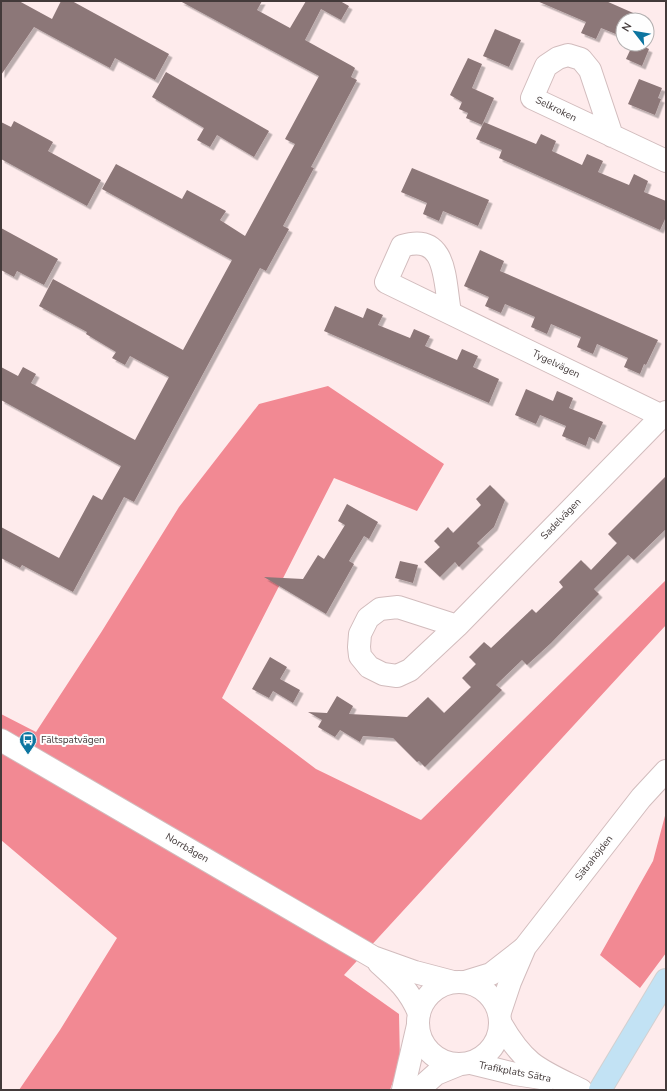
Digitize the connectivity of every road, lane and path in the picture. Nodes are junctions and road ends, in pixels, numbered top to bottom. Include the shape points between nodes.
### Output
1 (612, 136) dead end
2 (666, 161) edge
3 (450, 312) dead end
4 (664, 414) edge
5 (457, 626) dead end
6 (1, 740) edge
7 (666, 771) edge
8 (525, 947) junction
9 (373, 957) junction
10 (666, 980) edge
11 (459, 982) junction
12 (500, 1018) junction
13 (418, 1019) junction
14 (465, 1064) junction
15 (559, 1081) junction
16 (403, 1090) edge
17 (418, 1090) edge
18 (581, 1090) edge
19 (600, 1090) edge

1 - 2 street
3 - 4 street, Tygelvägen
4 - 5 street, Sadelvägen
6 - 9 street, Norrbågen
7 - 8 street, Sätrahöjden via 641,798
8 - 11 street, Sätrahöjden via 491,974
8 - 12 street, Sätrahöjden via 510,982
9 - 11 street, Norrbågen via 415,972
9 - 13 street, Norrbågen via 403,985 412,998
10 - 19 main road
11 - 12 street via 477,985 487,992 494,1001
11 - 13 street via 441,986 431,993 424,1002
12 - 14 street via 499,1037 492,1048 483,1057
12 - 15 street, Trafikplats Sätra via 520,1054 533,1066
13 - 14 street via 420,1038 431,1053 446,1063
13 - 16 street
14 - 15 street, Trafikplats Sätra
14 - 17 street via 436,1074
15 - 18 street, Trafikplats Sätra

